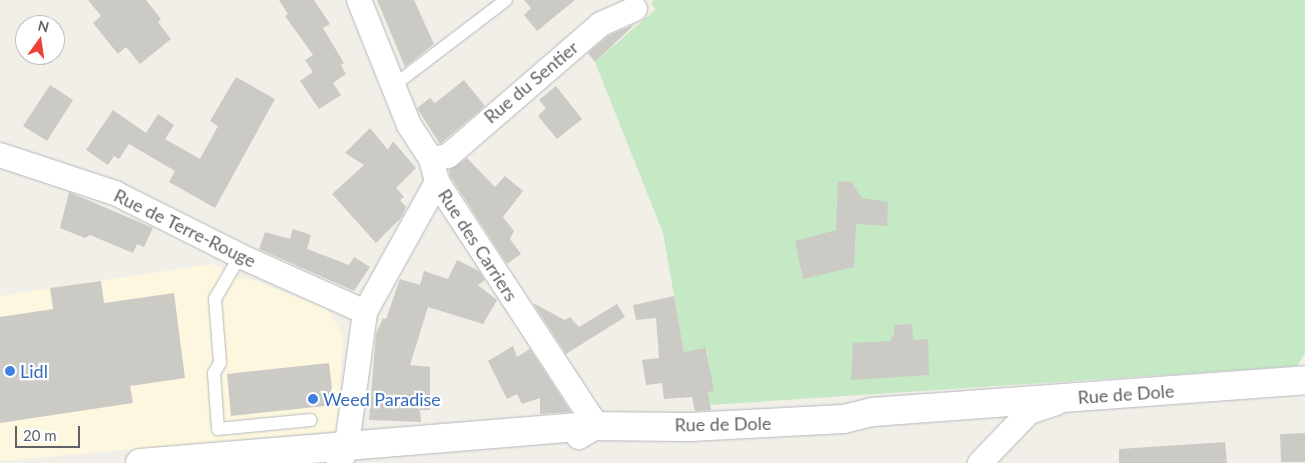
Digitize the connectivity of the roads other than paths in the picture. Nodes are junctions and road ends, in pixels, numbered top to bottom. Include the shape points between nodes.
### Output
1 (359, 0) edge
2 (506, 0) edge
3 (635, 9) dead end
4 (393, 86) junction
5 (0, 155) edge
6 (431, 159) junction
7 (436, 182) junction
8 (240, 256) junction
9 (366, 312) junction
10 (1305, 380) edge
11 (1087, 397) junction
12 (1305, 398) edge
13 (311, 420) dead end
14 (1021, 421) junction
15 (590, 426) junction
16 (485, 451) junction
17 (349, 454) edge
18 (294, 456) edge
19 (140, 463) edge
20 (246, 463) edge
21 (980, 463) edge

1 - 4 street, Rue des Carriers
2 - 4 lane
3 - 6 street, Rue du Sentier via 601,24 448,156
4 - 6 street, Rue des Carriers via 409,125
5 - 8 street, Rue de Terre-Rouge via 115,193
6 - 7 street, Rue des Carriers
7 - 9 street
7 - 15 street, Rue des Carriers via 588,412
8 - 9 street, Rue de Terre-Rouge
8 - 13 lane via 215,299 220,363 214,373 218,429
9 - 17 street
10 - 11 main road, Rue de Dole
11 - 14 street via 1040,407
11 - 15 main road, Rue de Dole via 873,412 844,419 690,427
12 - 14 main road, Rue de Dole
14 - 16 main road, Rue de Dole
14 - 21 street
15 - 16 street via 580,437 490,443
15 - 17 main road, Rue de Dole
16 - 17 main road, Rue de Dole
17 - 18 main road, Rue de Dole
18 - 19 main road, Rue de Dole
18 - 20 street

